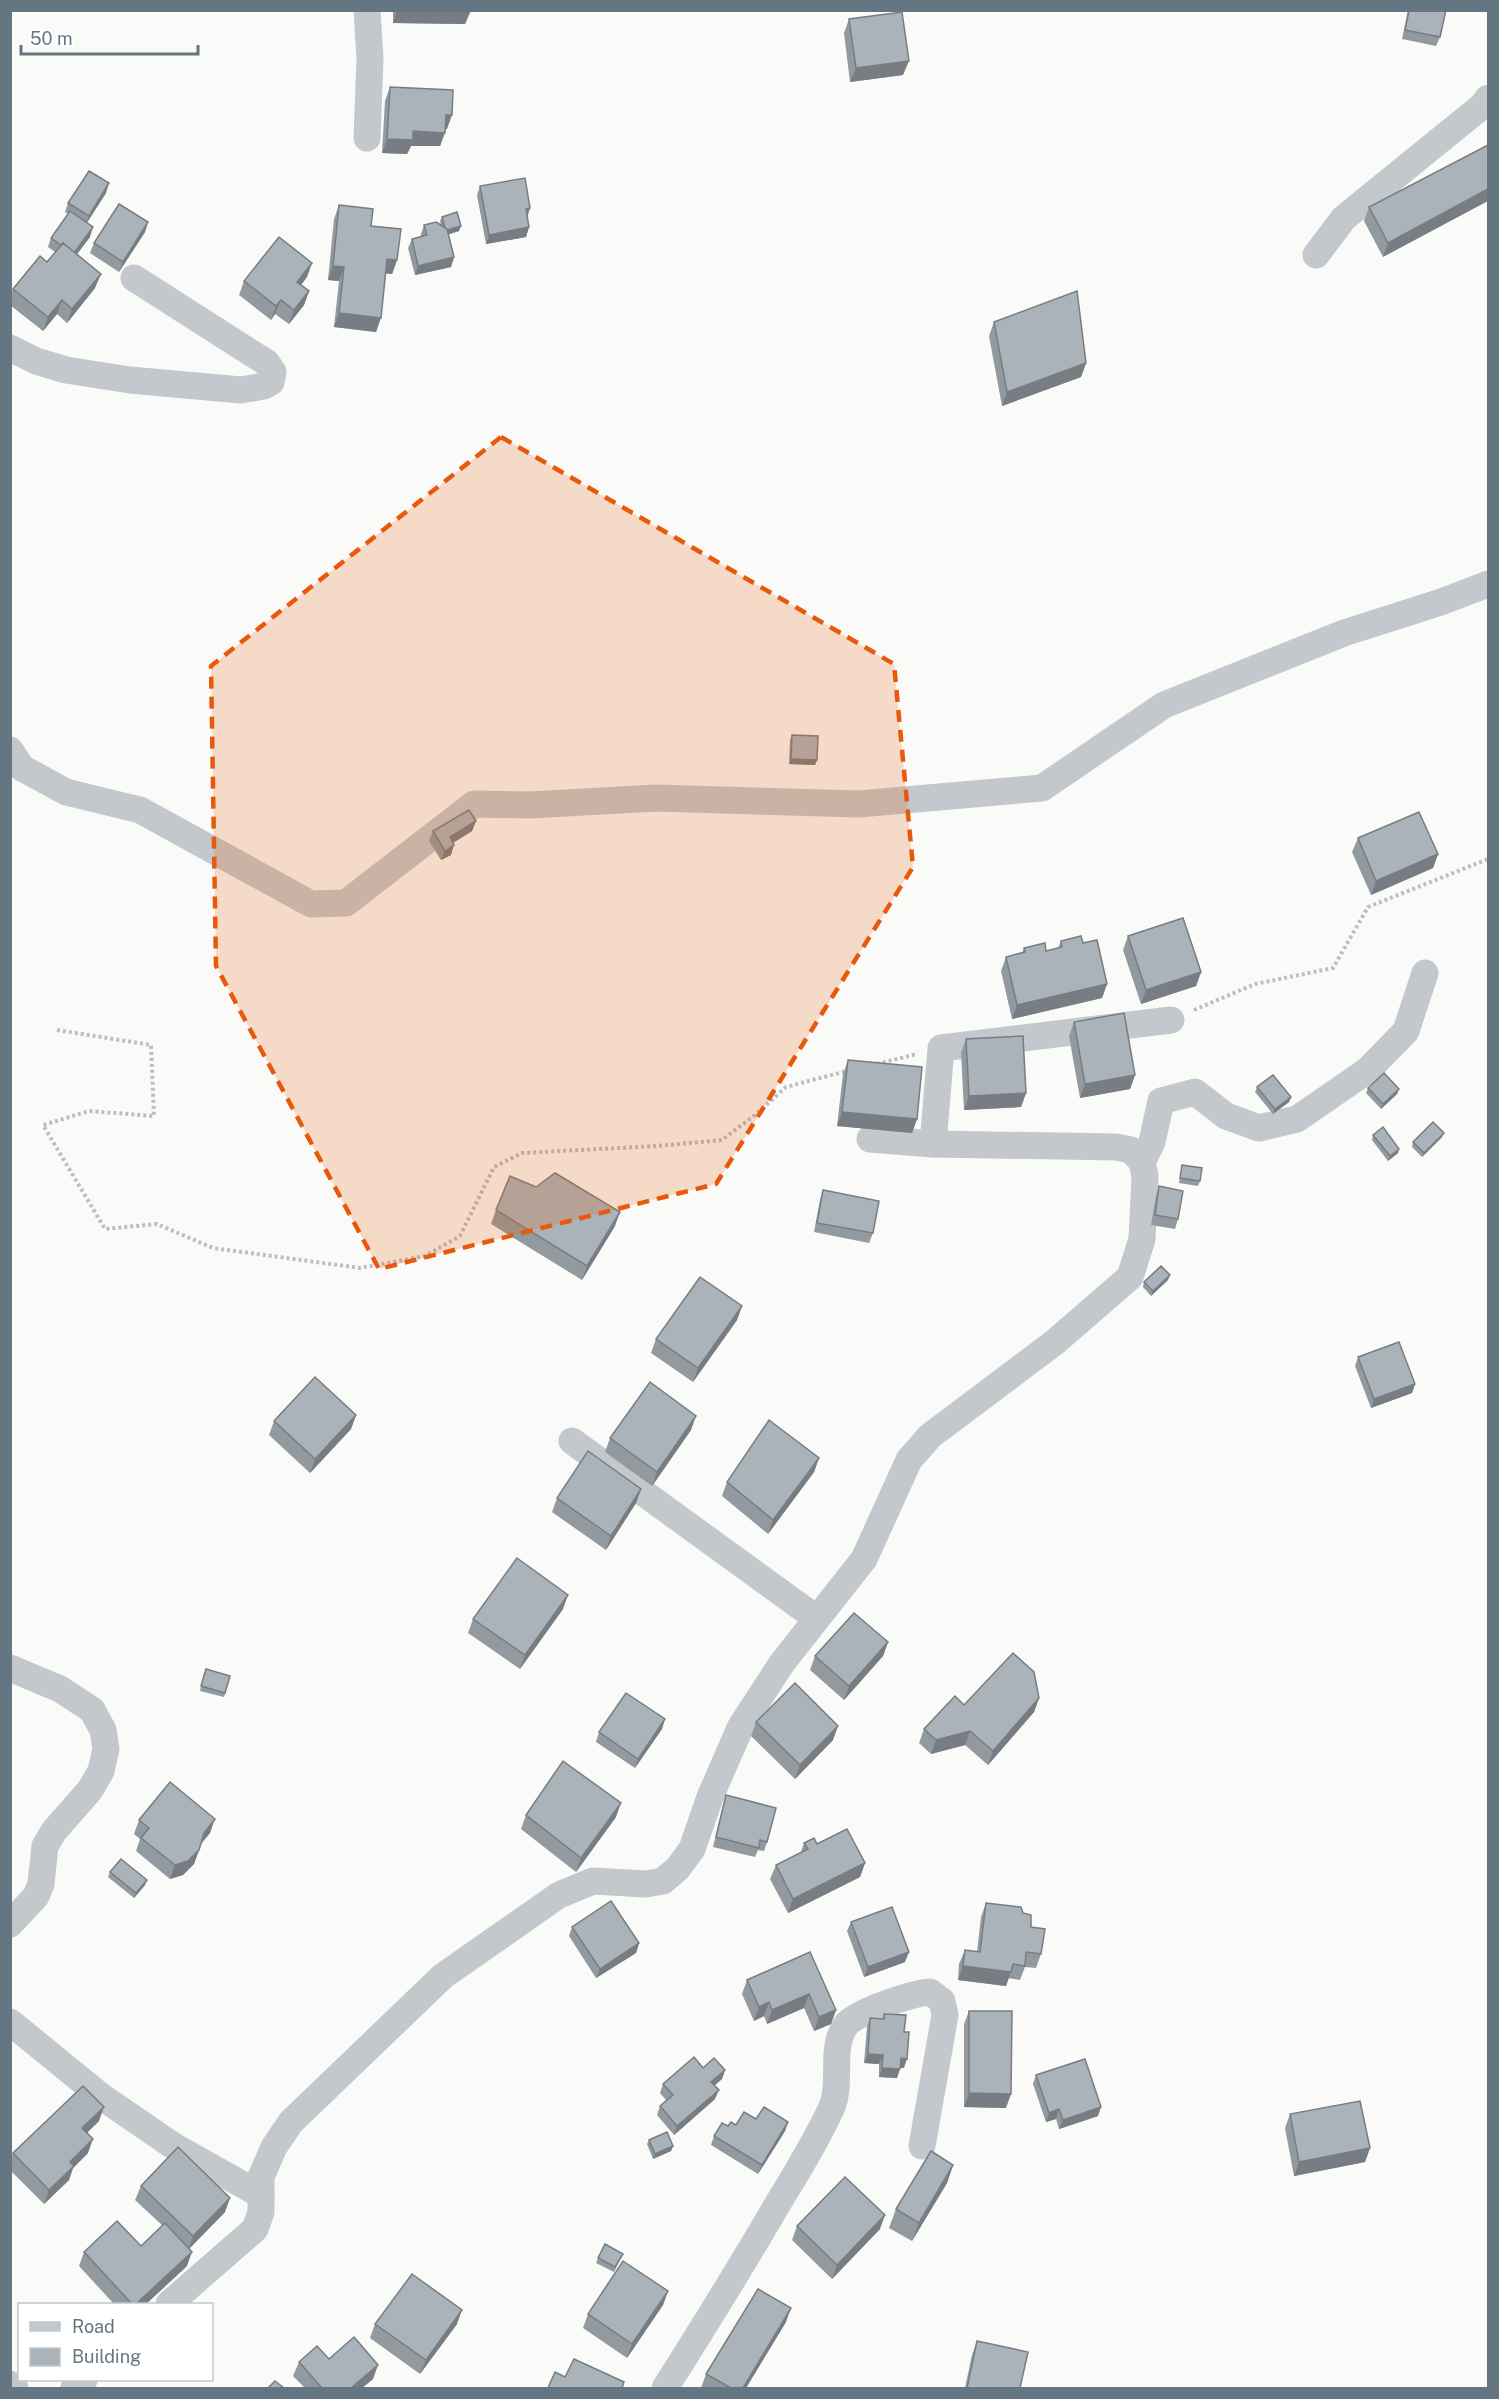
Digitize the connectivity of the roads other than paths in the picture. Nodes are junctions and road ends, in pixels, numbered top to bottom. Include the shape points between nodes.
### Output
1 (367, 10) edge
2 (1488, 98) edge
3 (367, 138) dead end
4 (1316, 255) dead end
5 (134, 278) dead end
6 (10, 348) edge
7 (1488, 584) edge
8 (10, 750) edge
9 (1425, 973) dead end
10 (1171, 1020) road end
11 (870, 1139) dead end
12 (933, 1144) junction
13 (1142, 1162) junction
14 (572, 1441) dead end
15 (816, 1618) junction
16 (10, 1668) edge
17 (10, 1924) edge
18 (10, 2022) edge
19 (922, 2146) dead end
20 (261, 2195) junction
21 (170, 2303) edge
22 (10, 2384) edge
23 (15, 2388) edge
24 (665, 2388) edge

1 - 3 street
2 - 4 street via 1344,218
5 - 6 street via 267,363 273,372 271,382 241,390 130,380 66,370
7 - 8 street via 1344,633 1164,705 1042,788 859,804 656,798 530,806 474,804 346,903 311,904 140,810 66,792 21,768
9 - 13 street via 1406,1031 1368,1070 1297,1119 1259,1128 1226,1116 1195,1092 1161,1101 1152,1142
10 - 12 street via 941,1048
11 - 12 street
12 - 13 street via 1116,1147 1131,1150
13 - 15 street via 1142,1239 1130,1277 1055,1342 930,1436 909,1460 864,1559
14 - 15 street
15 - 20 street via 741,1726 692,1849 678,1868 663,1881 594,1881 559,1895 443,1976 291,2122 261,2177
16 - 17 street via 60,1689 92,1710 103,1730 106,1749 101,1772 90,1790 45,1845 36,1896
18 - 20 street via 102,2097 172,2145
19 - 24 street via 945,2015 942,2001 930,1992 855,2017 845,2027 838,2046 835,2096 816,2139
20 - 21 street via 255,2229
22 - 23 street

